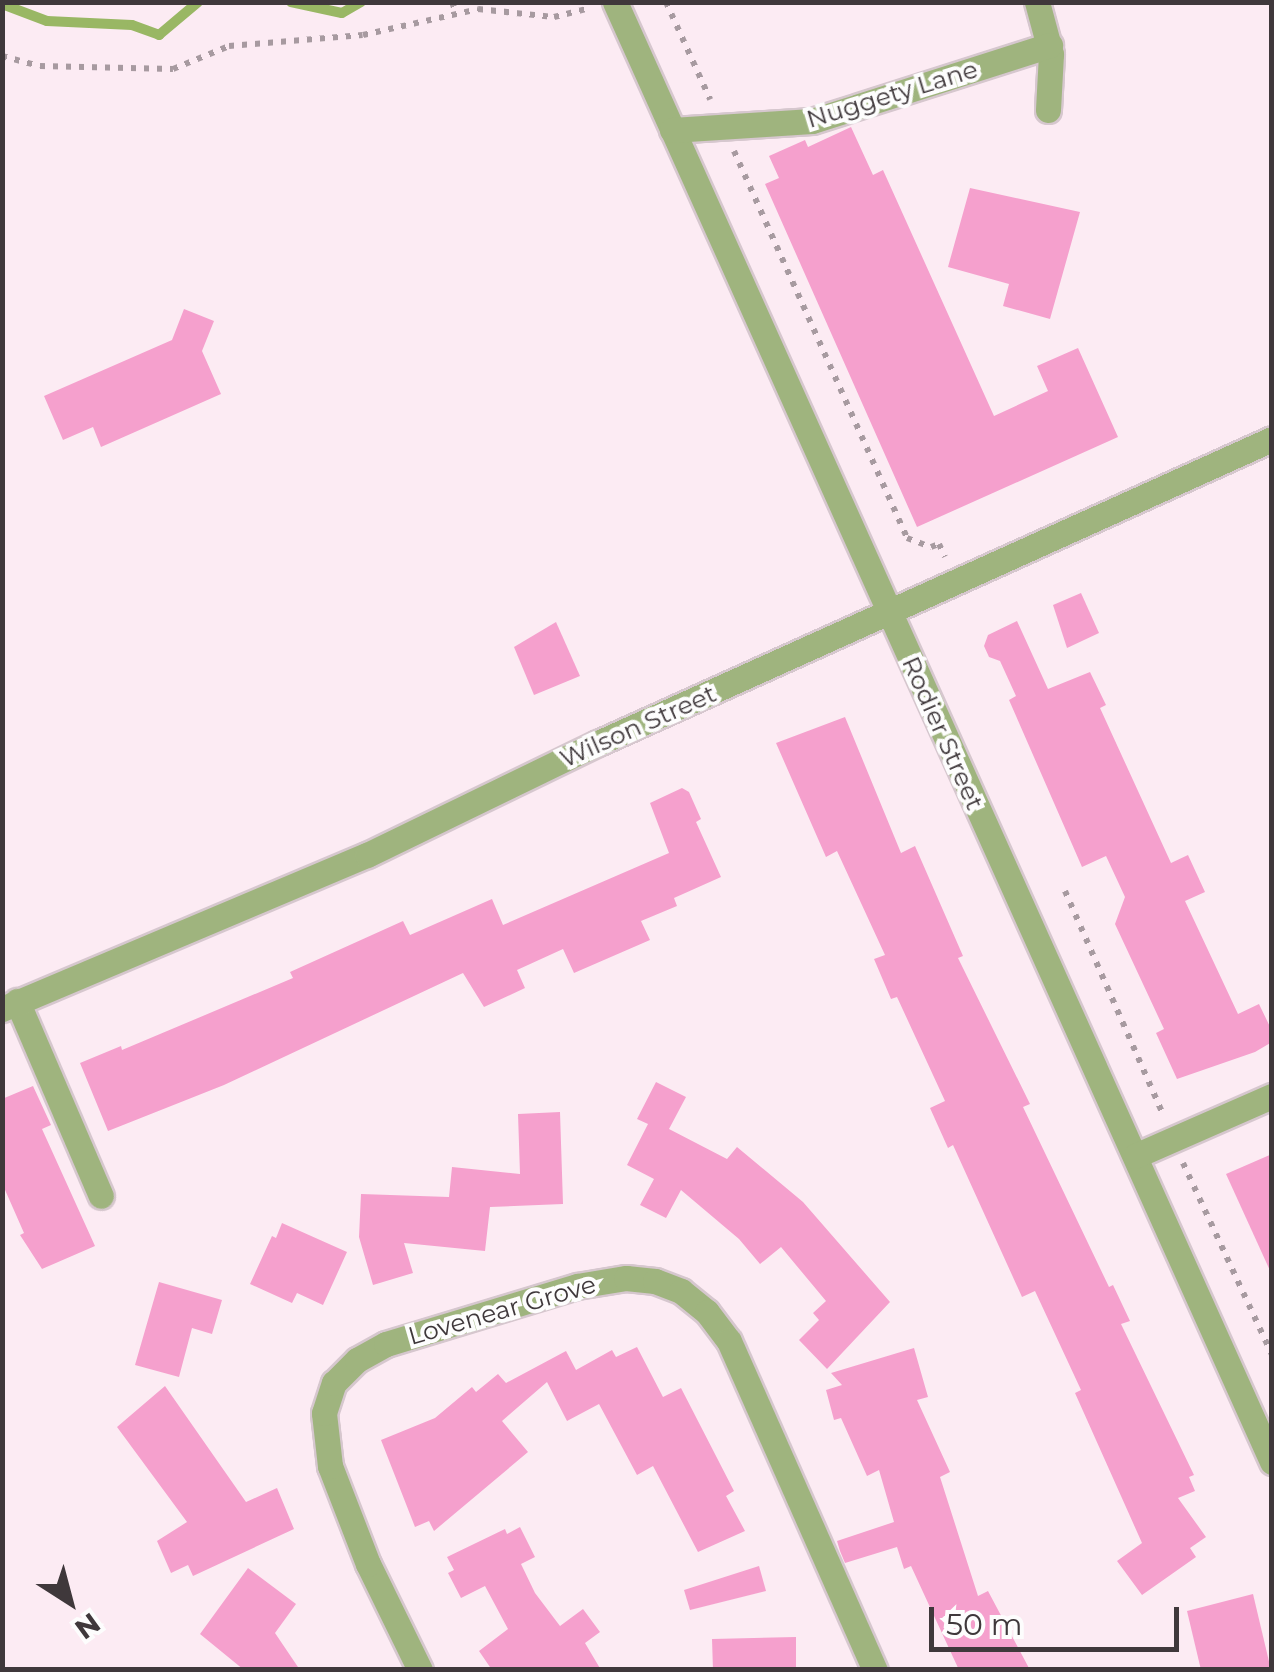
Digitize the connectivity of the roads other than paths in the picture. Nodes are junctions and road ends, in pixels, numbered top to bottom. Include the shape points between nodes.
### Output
1 (615, 2) edge
2 (1038, 2) edge
3 (1050, 46) junction
4 (1048, 110) dead end
5 (672, 130) junction
6 (1272, 439) edge
7 (888, 614) junction
8 (10, 1005) edge
9 (1272, 1096) edge
10 (1135, 1156) junction
11 (101, 1196) dead end
12 (1272, 1462) edge
13 (420, 1670) edge
14 (876, 1670) edge

1 - 5 street, Rodier Street
2 - 3 street
3 - 4 street
3 - 5 street, Nuggety Lane via 812,122
5 - 7 street, Rodier Street
6 - 7 street, Wilson Street
7 - 8 street, Wilson Street via 366,855
7 - 10 street, Rodier Street
8 - 11 street
9 - 10 street
10 - 12 street, Rodier Street
13 - 14 street, Lovenear Grove via 368,1564 326,1454 324,1413 334,1383 386,1344 614,1278 681,1290 730,1340

